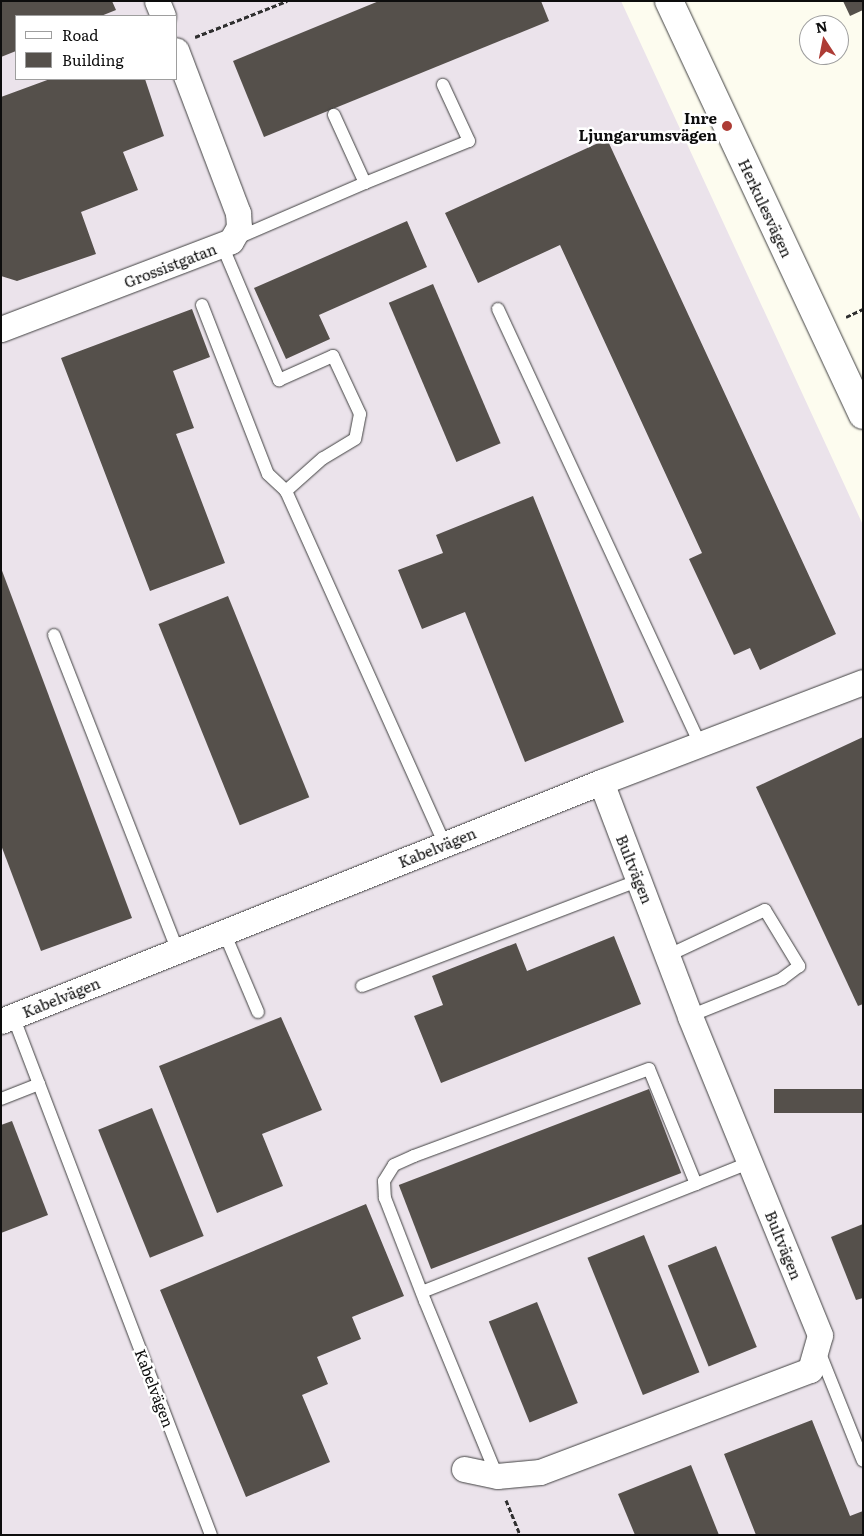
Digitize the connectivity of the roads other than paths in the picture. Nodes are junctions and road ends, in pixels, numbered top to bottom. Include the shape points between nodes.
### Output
1 (157, 1) edge
2 (669, 1) edge
3 (163, 15) edge
4 (181, 46) edge
5 (443, 85) dead end
6 (334, 115) dead end
7 (365, 183) junction
8 (226, 243) junction
9 (202, 305) dead end
10 (498, 309) dead end
11 (1, 329) edge
12 (863, 415) edge
13 (286, 490) junction
14 (54, 635) dead end
15 (863, 682) edge
16 (700, 744) junction
17 (601, 782) junction
18 (445, 844) junction
19 (640, 880) junction
20 (224, 932) junction
21 (178, 950) junction
22 (669, 955) junction
23 (362, 986) dead end
24 (258, 1012) dead end
25 (690, 1016) junction
26 (7, 1019) edge
27 (39, 1084) junction
28 (1, 1099) edge
29 (751, 1162) junction
30 (696, 1184) junction
31 (422, 1292) junction
32 (817, 1346) junction
33 (863, 1460) edge
34 (464, 1469) dead end
35 (496, 1476) junction
36 (211, 1535) edge

1 - 3 street
2 - 12 street, Herkulesvägen
4 - 8 street, Grossistgatan via 238,213 239,227
5 - 7 lane via 468,140
6 - 7 lane
7 - 8 lane
8 - 11 street, Grossistgatan
8 - 13 lane via 279,380 333,356 360,414 354,439 323,458
9 - 13 lane via 268,474
10 - 16 lane
13 - 18 lane
14 - 21 lane
15 - 16 street, Kabelvägen
16 - 17 street, Kabelvägen
17 - 18 street, Kabelvägen
17 - 19 street, Bultvägen
18 - 20 street, Kabelvägen
19 - 22 street, Bultvägen
19 - 23 lane
20 - 21 street, Kabelvägen
20 - 24 lane
21 - 26 street, Kabelvägen
22 - 25 street, Bultvägen
22 - 25 lane via 765,910 800,966 782,979
25 - 29 street, Bultvägen
26 - 27 lane, Kabelvägen
27 - 28 lane
27 - 36 lane, Kabelvägen
29 - 30 lane
29 - 32 street, Bultvägen via 820,1335
30 - 31 lane
30 - 31 lane via 649,1069 414,1156 394,1165 384,1181 385,1198
31 - 35 lane
32 - 33 lane
32 - 35 street, Bultvägen via 810,1370 540,1472
34 - 35 street, Bultvägen

